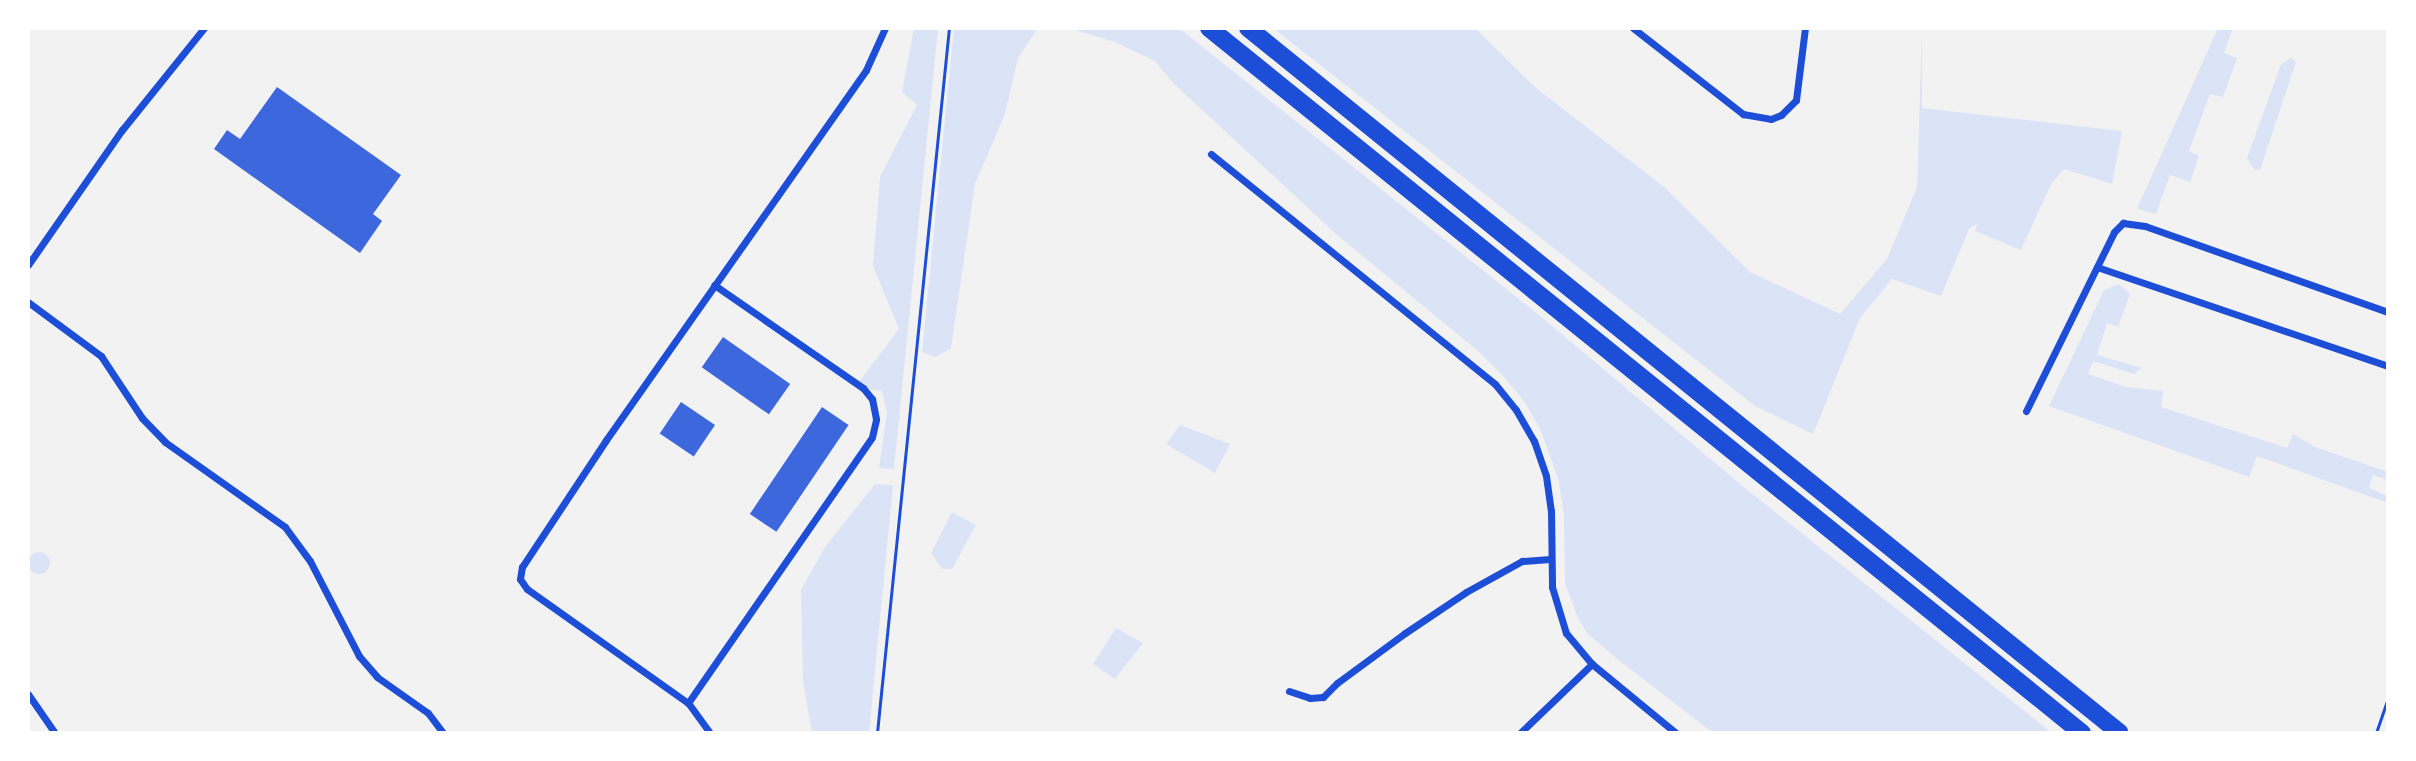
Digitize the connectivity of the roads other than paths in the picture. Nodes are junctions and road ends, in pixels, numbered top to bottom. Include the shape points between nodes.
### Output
1 (204, 28) edge
2 (885, 28) edge
3 (1209, 28) edge
4 (1248, 28) edge
5 (1633, 28) edge
6 (1805, 28) edge
7 (1212, 154) dead end
8 (28, 265) edge
9 (2097, 267) junction
10 (714, 285) junction
11 (28, 302) edge
12 (2388, 312) edge
13 (2388, 366) edge
14 (2026, 411) dead end
15 (1550, 559) junction
16 (1592, 664) junction
17 (1289, 691) dead end
18 (28, 694) edge
19 (688, 703) junction
20 (55, 733) edge
21 (443, 733) edge
22 (710, 733) edge
23 (1520, 733) edge
24 (1676, 733) edge
25 (2082, 733) edge
26 (2120, 733) edge

1 - 8 street via 122,130
2 - 10 street via 866,70
3 - 25 highway
4 - 26 highway
5 - 6 street via 1743,114 1771,119 1796,100
7 - 15 street via 1495,384 1525,425 1546,476
9 - 12 street via 2117,226 2134,224
9 - 13 street
9 - 14 street
10 - 19 street via 863,388 872,399 876,419 872,437
10 - 19 street via 544,530 520,579 527,589
11 - 21 street via 101,356 142,418 166,442 285,527 310,561 359,656 377,677 428,713
15 - 16 street via 1561,622 1571,642
15 - 17 street via 1522,561 1453,600 1337,682 1323,697
16 - 23 street
16 - 24 street
18 - 20 street
19 - 22 street

